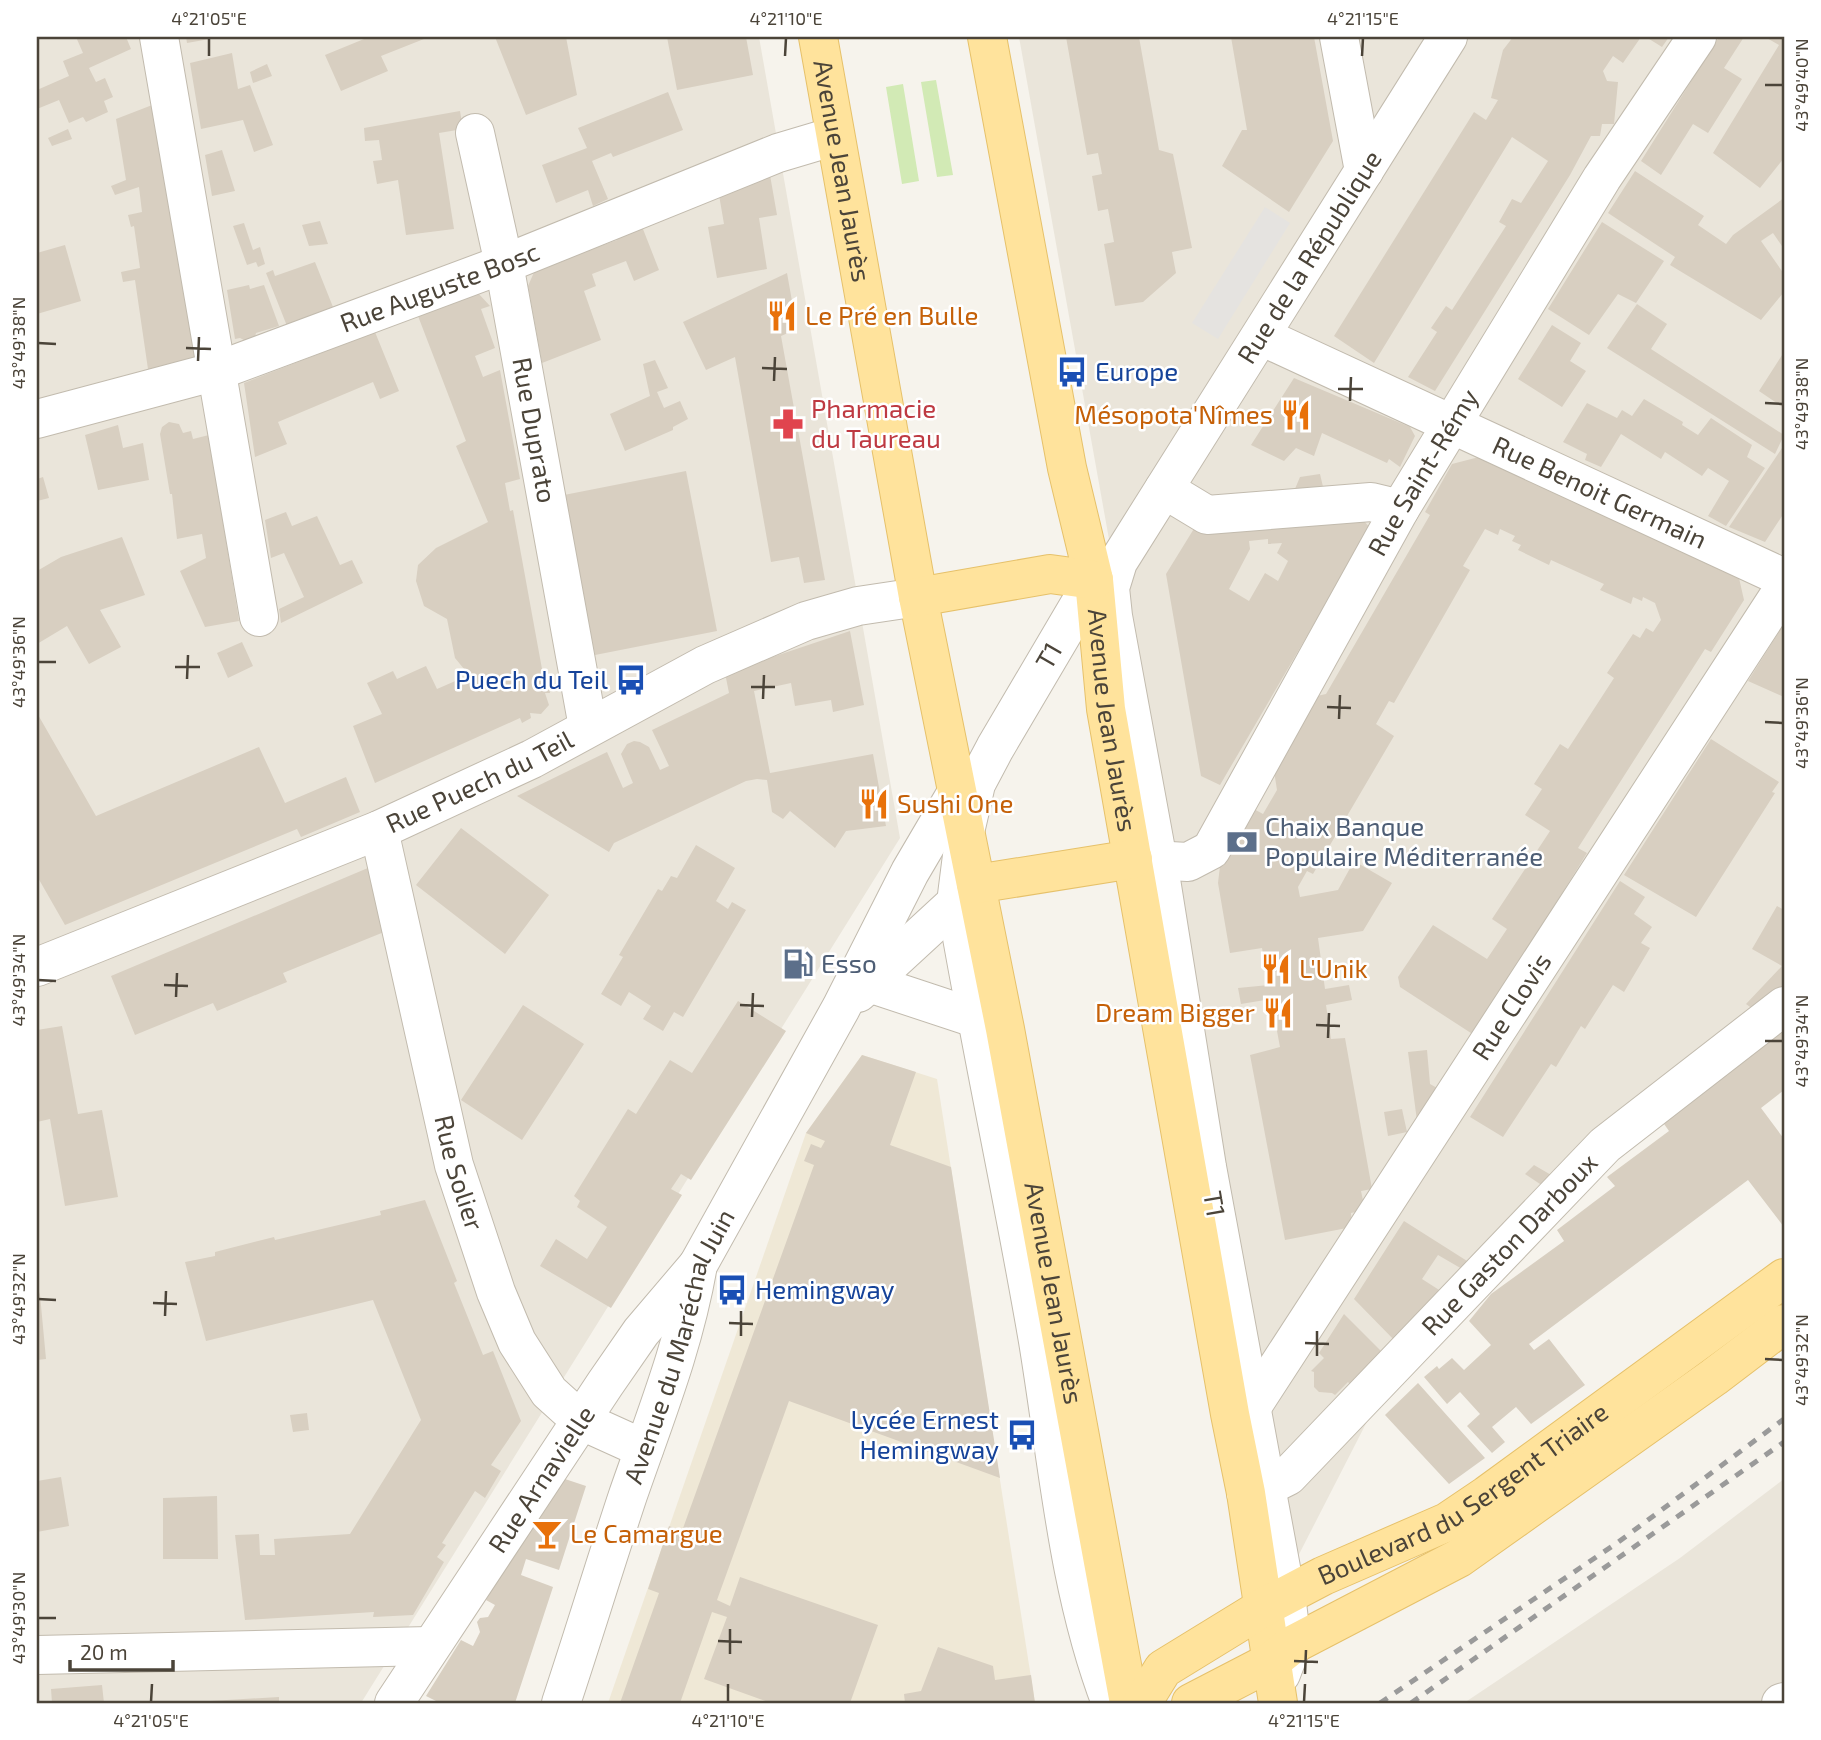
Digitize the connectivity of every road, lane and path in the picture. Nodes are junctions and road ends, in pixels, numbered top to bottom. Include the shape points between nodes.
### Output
1 (159, 37) edge
2 (818, 37) edge
3 (987, 37) edge
4 (1339, 37) edge
5 (1448, 37) edge
6 (1697, 37) edge
7 (475, 133) dead end
8 (835, 136) junction
9 (1364, 171) junction
10 (504, 264) junction
11 (1261, 335) junction
12 (217, 371) junction
13 (37, 419) edge
14 (1451, 424) junction
15 (1164, 489) junction
16 (1400, 509) junction
17 (1126, 550) joint
18 (1784, 578) edge
19 (1102, 584) junction
20 (1784, 588) edge
21 (918, 597) junction
22 (259, 617) dead end
23 (588, 727) junction
24 (957, 792) junction
25 (379, 830) junction
26 (965, 832) junction
27 (1145, 860) junction
28 (966, 894) junction
29 (40, 960) edge
30 (869, 983) junction
31 (1784, 1006) edge
32 (841, 1009) junction
33 (990, 1023) junction
34 (698, 1265) junction
35 (1784, 1278) edge
36 (1784, 1324) edge
37 (1240, 1411) junction
38 (580, 1420) junction
39 (644, 1450) junction
40 (1256, 1490) junction
41 (1275, 1601) junction
42 (430, 1646) junction
43 (37, 1655) edge
44 (1279, 1675) edge
45 (394, 1703) edge
46 (561, 1703) edge
47 (1111, 1703) edge
48 (1129, 1703) edge
49 (1142, 1703) edge
50 (1191, 1703) edge

1 - 12 street
2 - 8 main road, Avenue Jean Jaurès
3 - 19 main road, Avenue Jean Jaurès via 1068,468
4 - 9 street
5 - 9 street, Rue de la République
6 - 14 street, Rue Saint-Rémy via 1589,170
7 - 10 street, Rue Duprato
8 - 10 street, Rue Auguste Bosc via 778,153
8 - 21 main road, Avenue Jean Jaurès
9 - 11 street, Rue de la République
10 - 12 street, Rue Auguste Bosc
10 - 23 street, Rue Duprato
11 - 14 street, Rue Benoit Germain
11 - 15 street, Rue de la République
12 - 13 street, Rue Auguste Bosc
12 - 22 street
14 - 16 street, Rue Saint-Rémy
14 - 18 street, Rue Benoit Germain
15 - 16 street via 1206,515 1371,502
15 - 17 street, Rue de la République
16 - 27 street, Rue Saint-Rémy via 1211,850 1188,862
17 - 19 street, T1
19 - 21 main road, Avenue Jean Jaurès via 1050,574
19 - 26 street, T1 via 995,748 976,784
19 - 27 main road, Avenue Jean Jaurès via 1106,709
20 - 37 street, Rue Clovis
21 - 23 street, Rue Puech du Teil via 806,621 705,665
21 - 24 main road, Avenue Jean Jaurès
23 - 25 street, Rue Puech du Teil
24 - 26 main road, Avenue Jean Jaurès
24 - 32 street, Avenue du Maréchal Juin via 910,872
25 - 29 street, Rue Puech du Teil
25 - 38 street, Rue Solier via 454,1165 492,1279 517,1342 550,1392
26 - 28 main road, Avenue Jean Jaurès
27 - 28 main road, Avenue Jean Jaurès
27 - 37 main road, Avenue Jean Jaurès
28 - 30 street, Avenue du Maréchal Juin
28 - 33 main road, Avenue Jean Jaurès
30 - 32 street, Avenue du Maréchal Juin
30 - 33 street
31 - 40 street, Rue Gaston Darboux via 1605,1145 1288,1476
32 - 34 street, Avenue du Maréchal Juin
33 - 47 street via 1082,1610
33 - 48 main road, Avenue Jean Jaurès
34 - 38 street, Rue Arnavielle via 641,1332
34 - 39 street, Avenue du Maréchal Juin via 675,1363
35 - 41 main road, Boulevard du Sergent Triaire via 1447,1522
36 - 44 main road, Boulevard du Sergent Triaire via 1459,1558
37 - 40 main road, Avenue Jean Jaurès
38 - 39 street, Rue Solier
38 - 42 street, Rue Arnavielle
39 - 46 street, Avenue du Maréchal Juin
40 - 41 street
41 - 44 street
41 - 49 main road, Boulevard du Sergent Triaire via 1163,1669
42 - 43 street
42 - 45 street, Rue Arnavielle
44 - 50 main road, Boulevard du Sergent Triaire

